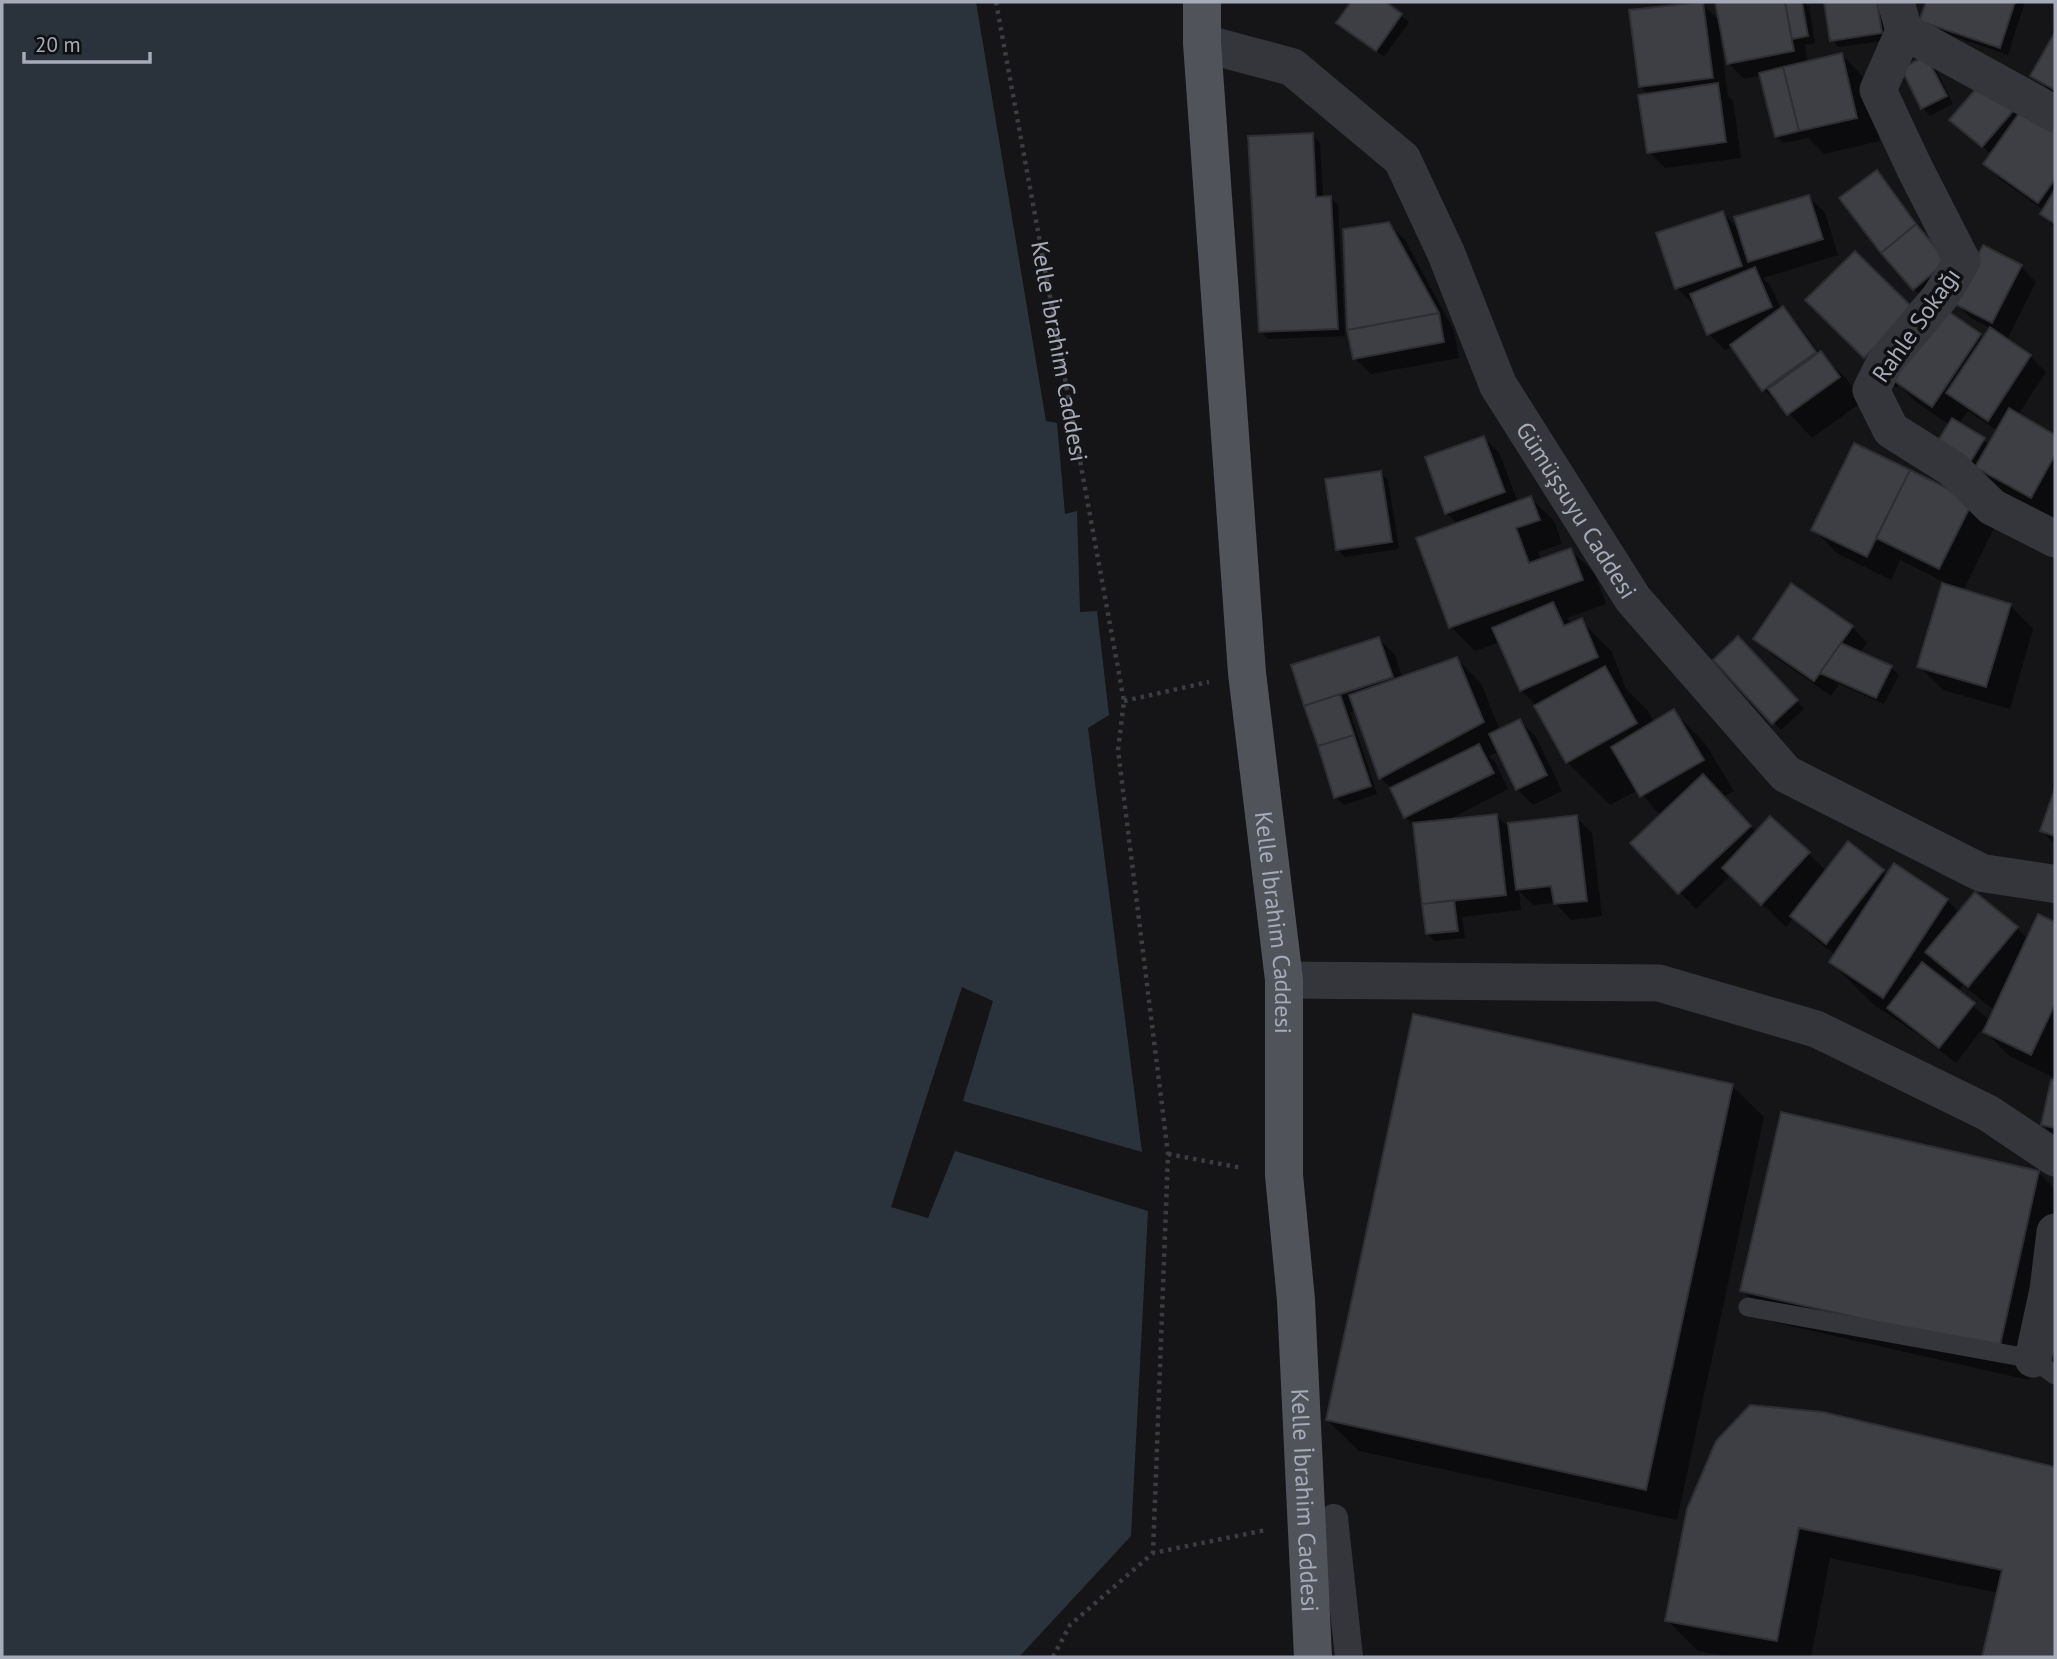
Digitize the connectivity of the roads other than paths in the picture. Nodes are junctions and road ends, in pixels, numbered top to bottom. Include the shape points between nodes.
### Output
1 (1202, 2) edge
2 (1900, 17) edge
3 (1202, 43) junction
4 (2055, 114) edge
5 (2055, 539) edge
6 (2055, 884) edge
7 (1284, 980) junction
8 (2055, 1158) edge
9 (2055, 1232) edge
10 (1748, 1307) dead end
11 (2044, 1367) edge
12 (1321, 1519) junction
13 (1314, 1657) edge
14 (1349, 1657) edge

1 - 3 main road, Kelle İbrahim Caddesi
2 - 4 street
2 - 5 street, Rahle Sokağı via 1878,90 1962,261 1940,297 1885,362 1871,390 1891,430 1954,469 1992,508
3 - 6 street, Gümüşsuyu Caddesi via 1292,67 1402,159 1446,253 1498,385 1633,599 1786,775 1982,873
3 - 7 main road, Kelle İbrahim Caddesi via 1247,673
7 - 8 street via 1659,983 1816,1029 1988,1113
7 - 12 main road, Kelle İbrahim Caddesi via 1284,1175
9 - 11 street
10 - 11 lane
12 - 13 main road, Kelle İbrahim Caddesi
12 - 14 street, Kelle İbrahim Caddesi

